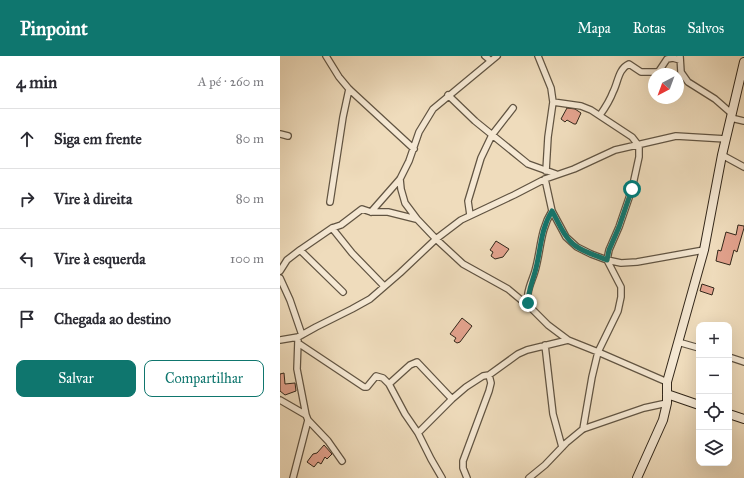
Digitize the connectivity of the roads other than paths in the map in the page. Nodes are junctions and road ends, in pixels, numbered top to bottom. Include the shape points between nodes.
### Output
1 (327, 56) edge
2 (485, 56) edge
3 (497, 56) edge
4 (538, 56) edge
5 (680, 58) edge
6 (491, 61) junction
7 (744, 62) edge
8 (349, 89) junction
9 (448, 95) junction
10 (553, 102) junction
11 (513, 108) dead end
12 (600, 115) junction
13 (731, 115) junction
14 (744, 120) edge
15 (280, 134) edge
16 (492, 135) junction
17 (288, 136) dead end
18 (726, 140) junction
19 (639, 146) junction
20 (414, 149) junction
21 (722, 155) junction
22 (744, 167) edge
23 (546, 171) junction
24 (556, 174) junction
25 (400, 179) junction
26 (545, 179) junction
27 (330, 202) dead end
28 (552, 211) junction
29 (371, 212) junction
30 (470, 216) junction
31 (417, 219) junction
32 (332, 228) junction
33 (436, 240) junction
34 (300, 250) junction
35 (704, 250) junction
36 (287, 260) junction
37 (607, 260) junction
38 (280, 261) edge
39 (280, 271) edge
40 (280, 278) edge
41 (384, 286) junction
42 (343, 292) dead end
43 (532, 308) junction
44 (300, 338) junction
45 (280, 340) edge
46 (568, 340) junction
47 (678, 342) junction
48 (544, 345) junction
49 (696, 347) edge
50 (598, 352) junction
51 (732, 358) edge
52 (744, 362) edge
53 (489, 375) junction
54 (667, 382) junction
55 (389, 384) junction
56 (667, 398) junction
57 (452, 399) junction
58 (280, 400) edge
59 (696, 404) edge
60 (732, 415) edge
61 (307, 418) junction
62 (744, 419) edge
63 (583, 429) junction
64 (418, 433) junction
65 (562, 447) junction
66 (342, 461) dead end
67 (293, 478) edge
68 (442, 478) edge
69 (467, 478) edge
70 (529, 478) edge
71 (637, 478) edge

1 - 8 street
2 - 6 street
3 - 6 street
4 - 10 street via 551,88
5 - 12 street via 667,59 657,72 641,72 629,64 626,65
5 - 13 street via 681,72 688,82 716,99
6 - 9 street
7 - 13 street
8 - 20 street
8 - 27 street
9 - 16 street
9 - 20 street via 426,118
10 - 12 street via 581,106
10 - 23 street
11 - 16 street
12 - 19 street via 632,137
13 - 14 street
13 - 18 street
15 - 17 street
16 - 23 street via 528,164
16 - 30 street via 470,192 467,206
18 - 19 street via 676,136
18 - 21 street
19 - 24 street via 615,150 574,169
19 - 37 street via 632,189
20 - 25 street
21 - 22 street
21 - 35 street
23 - 24 street
24 - 26 street
25 - 29 street
25 - 31 street via 405,203
26 - 28 street
26 - 30 street
28 - 37 street via 571,243
28 - 43 street via 542,233 528,294 528,303
29 - 31 street via 388,212
29 - 32 street via 362,209 341,225
30 - 33 street
31 - 33 street
32 - 34 street
32 - 41 street
33 - 41 street
33 - 43 street via 463,264 508,288
34 - 36 street
34 - 42 street
35 - 37 street via 637,262
35 - 47 street
36 - 38 street
36 - 39 street
37 - 50 street via 621,287 621,298 618,311
40 - 44 street via 290,300
41 - 44 street via 370,299
43 - 46 street via 548,325
44 - 45 street
44 - 55 street via 364,387 367,387 376,376
44 - 61 street via 297,370
46 - 48 street
46 - 50 street
47 - 49 street
47 - 54 street
48 - 53 street via 518,354
48 - 65 street via 554,414
50 - 54 street
50 - 63 street
51 - 52 street
53 - 57 street via 483,376
53 - 69 street via 489,391 463,461
54 - 56 street
55 - 57 street via 410,364 417,362
55 - 64 street
56 - 59 street
56 - 63 street
56 - 71 street via 663,420
57 - 64 street
58 - 61 street
60 - 62 street
61 - 66 street
61 - 67 street
63 - 65 street
64 - 68 street
65 - 70 street

